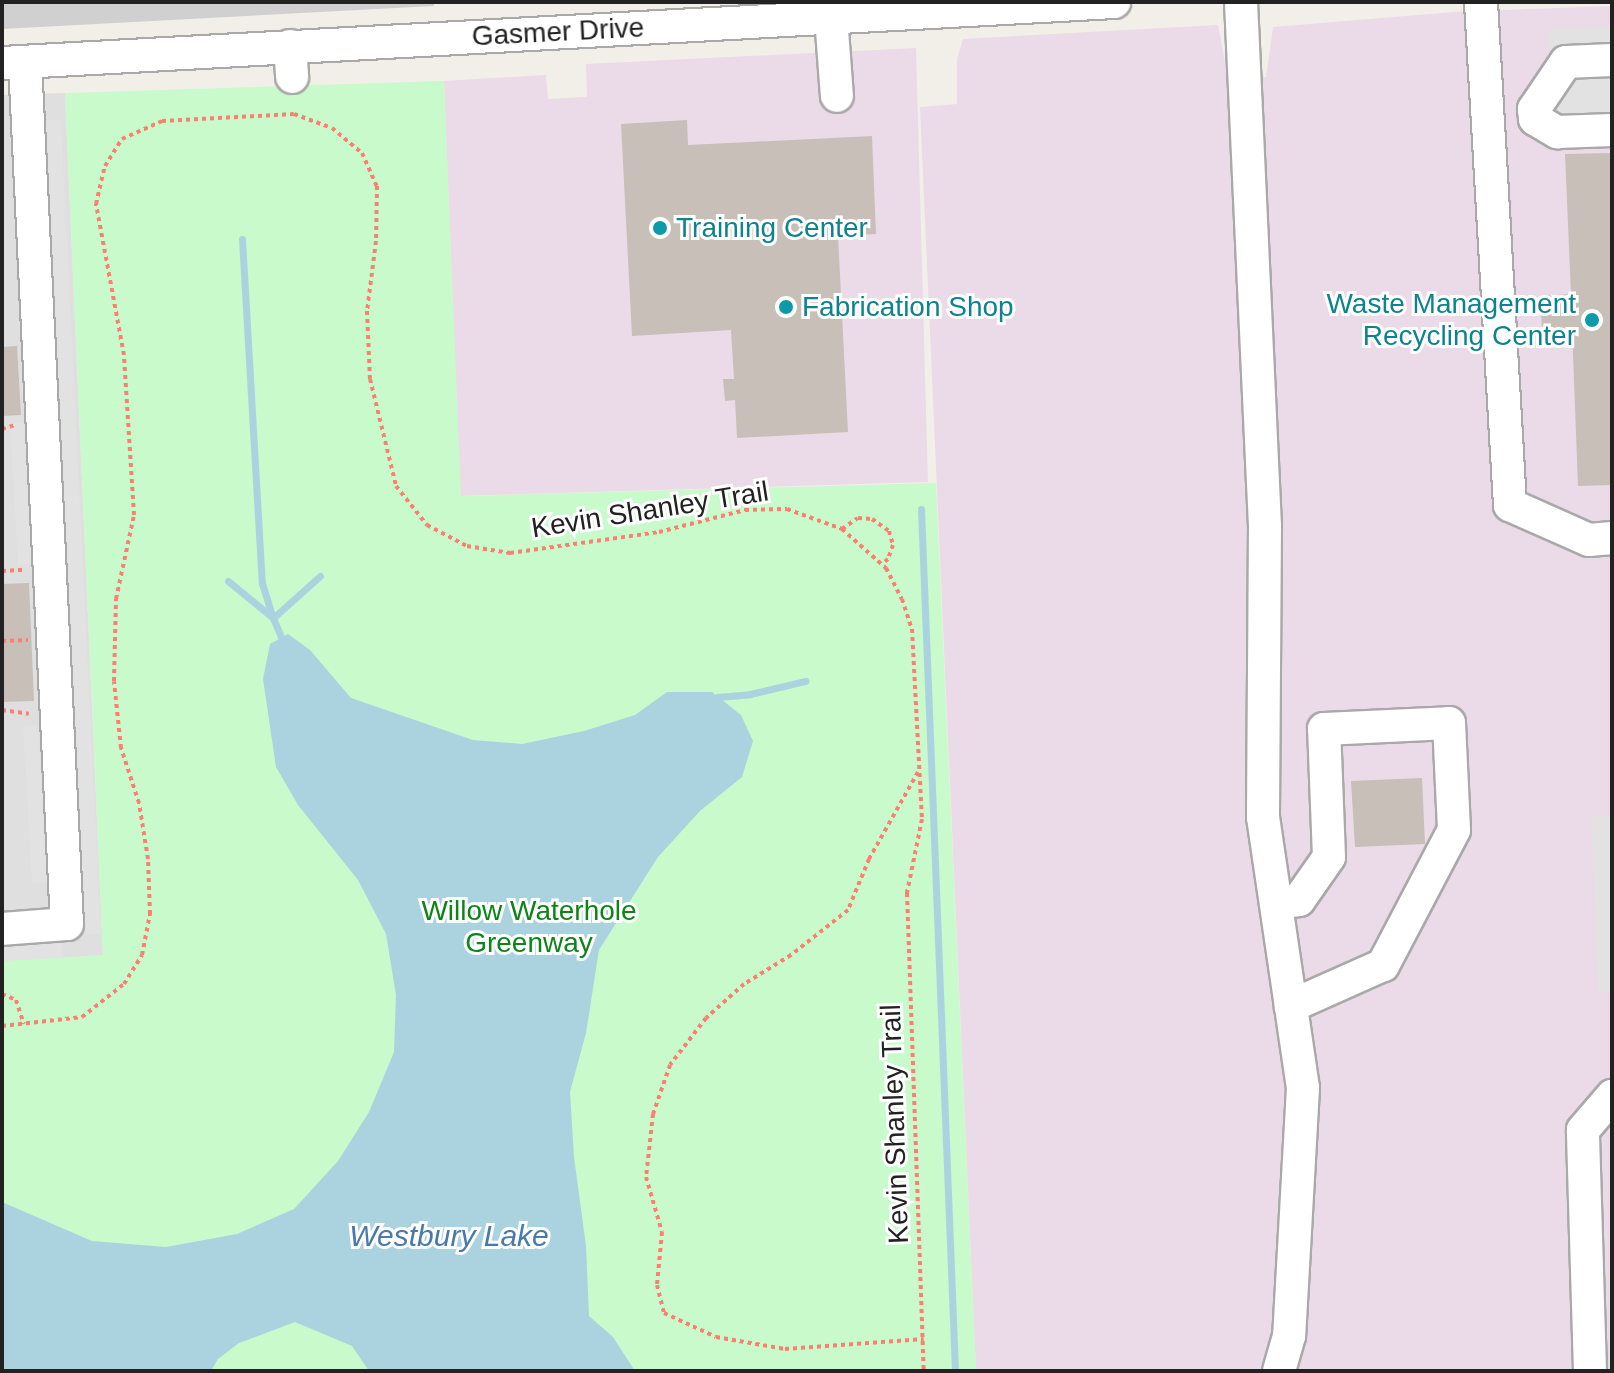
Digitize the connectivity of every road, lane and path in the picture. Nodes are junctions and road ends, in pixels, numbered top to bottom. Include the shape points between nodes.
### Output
1 (1114, 2) edge
2 (1241, 2) edge
3 (1481, 2) edge
4 (1062, 4) edge
5 (831, 17) junction
6 (1612, 60) edge
7 (14, 63) edge
8 (837, 96) dead end
9 (1534, 114) junction
10 (1488, 117) junction
11 (1612, 130) edge
12 (15, 141) edge
13 (842, 529) junction
14 (1612, 538) edge
15 (882, 564) junction
16 (919, 770) junction
17 (1276, 903) junction
18 (2, 929) edge
19 (2, 994) edge
20 (1291, 1006) junction
21 (24, 1024) junction
22 (2, 1026) edge
23 (1612, 1096) edge
24 (1599, 1221) edge
25 (1601, 1334) edge
26 (924, 1339) junction
27 (924, 1371) edge
28 (1279, 1371) edge
29 (1590, 1371) edge

1 - 4 street, Gasmer Drive
2 - 17 street via 1265,526 1263,817
3 - 10 street
4 - 5 street, Gasmer Drive
5 - 7 street, Gasmer Drive via 291,62
5 - 8 street
6 - 9 street via 1566,62
7 - 12 street
9 - 10 street
9 - 11 street via 1557,132
10 - 14 street via 1510,505 1589,540
12 - 18 street via 67,924
13 - 15 path, Kevin Shanley Trail
13 - 15 path via 858,518 872,519 889,531 893,545
13 - 21 path, Kevin Shanley Trail via 787,509 745,510 659,532 510,553 467,546 427,525 396,486 370,379 367,311 377,186 362,153 332,128 294,114 162,121 122,139 105,166 96,204 124,355 134,515 116,599 114,681 121,748 139,803 148,859 150,914 142,955 124,984 82,1017
15 - 16 path, Kevin Shanley Trail via 912,629
16 - 26 path, Kevin Shanley Trail via 922,819 907,893
16 - 26 path via 869,859 848,910 744,984 706,1018 670,1065 653,1114 646,1177 662,1232 657,1285 664,1313 716,1337 785,1349
17 - 20 street
17 - 20 street via 1299,900 1329,857 1324,729 1449,723 1454,830 1383,965
19 - 21 path via 16,1000
20 - 28 street via 1303,1088 1289,1336
21 - 22 path, Kevin Shanley Trail
23 - 24 street via 1583,1130
24 - 25 street
25 - 29 street
26 - 27 path, Kevin Shanley Trail

